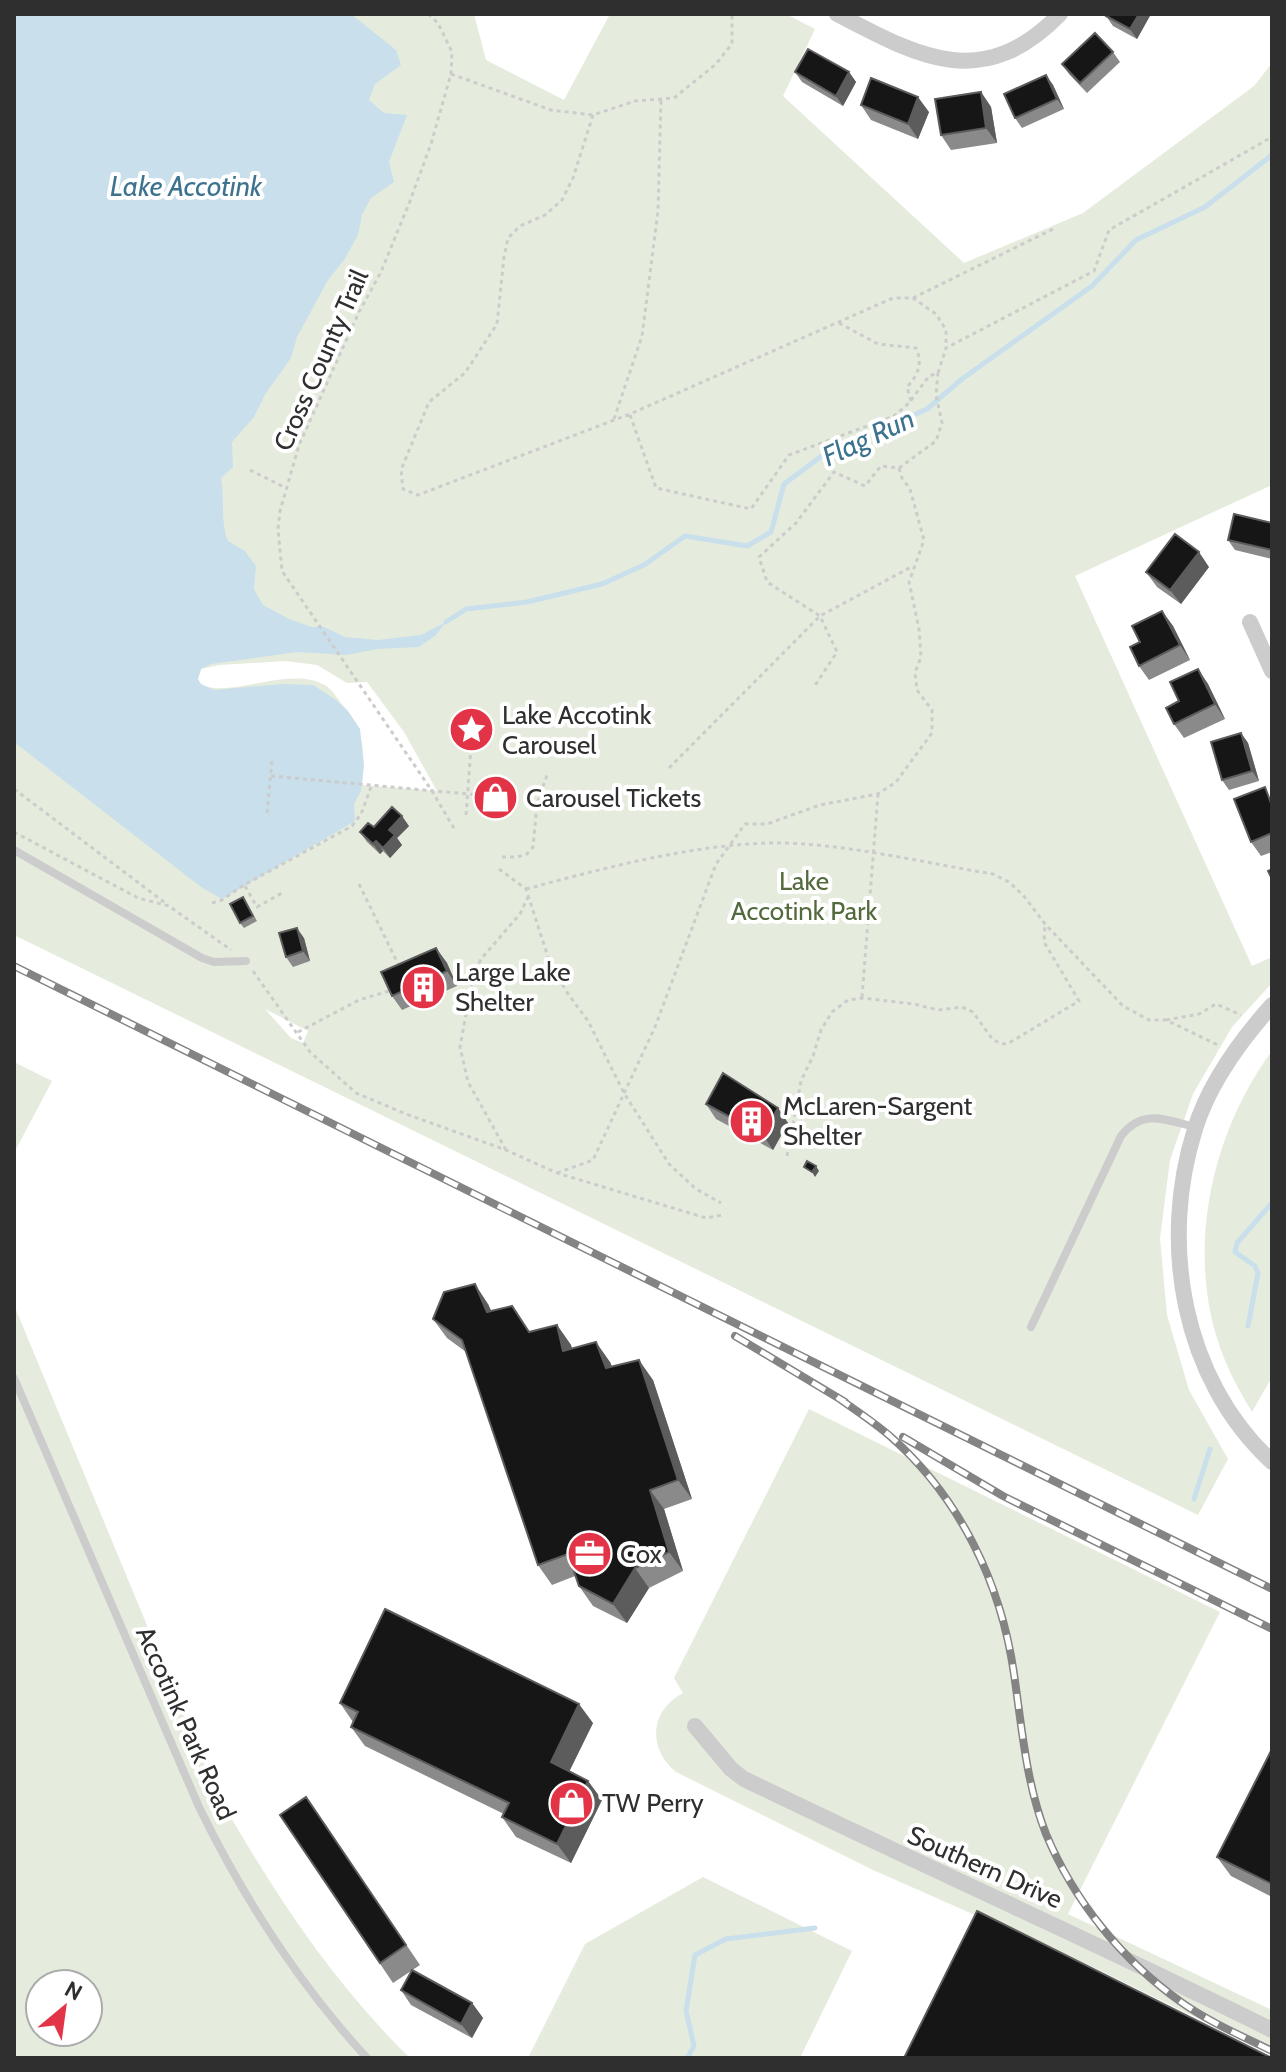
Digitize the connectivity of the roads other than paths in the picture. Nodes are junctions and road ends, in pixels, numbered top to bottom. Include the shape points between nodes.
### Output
1 (837, 14) edge
2 (1060, 14) edge
3 (1250, 622) dead end
4 (1272, 671) edge
5 (14, 850) edge
6 (246, 961) road end
7 (1272, 1005) edge
8 (1195, 1127) junction
9 (1031, 1327) dead end
10 (14, 1378) edge
11 (1272, 1462) edge
12 (695, 1726) dead end
13 (1272, 2030) edge
14 (367, 2058) edge

1 - 2 street via 909,51 949,60 1011,50
3 - 4 street
5 - 6 lane via 202,958
7 - 8 street via 1221,1072
8 - 9 lane via 1143,1118 1121,1136
8 - 11 street via 1182,1180 1182,1292 1207,1370 1223,1401
10 - 14 lane, Accotink Park Road via 223,1856 305,1984
12 - 13 street, Southern Drive via 744,1779

